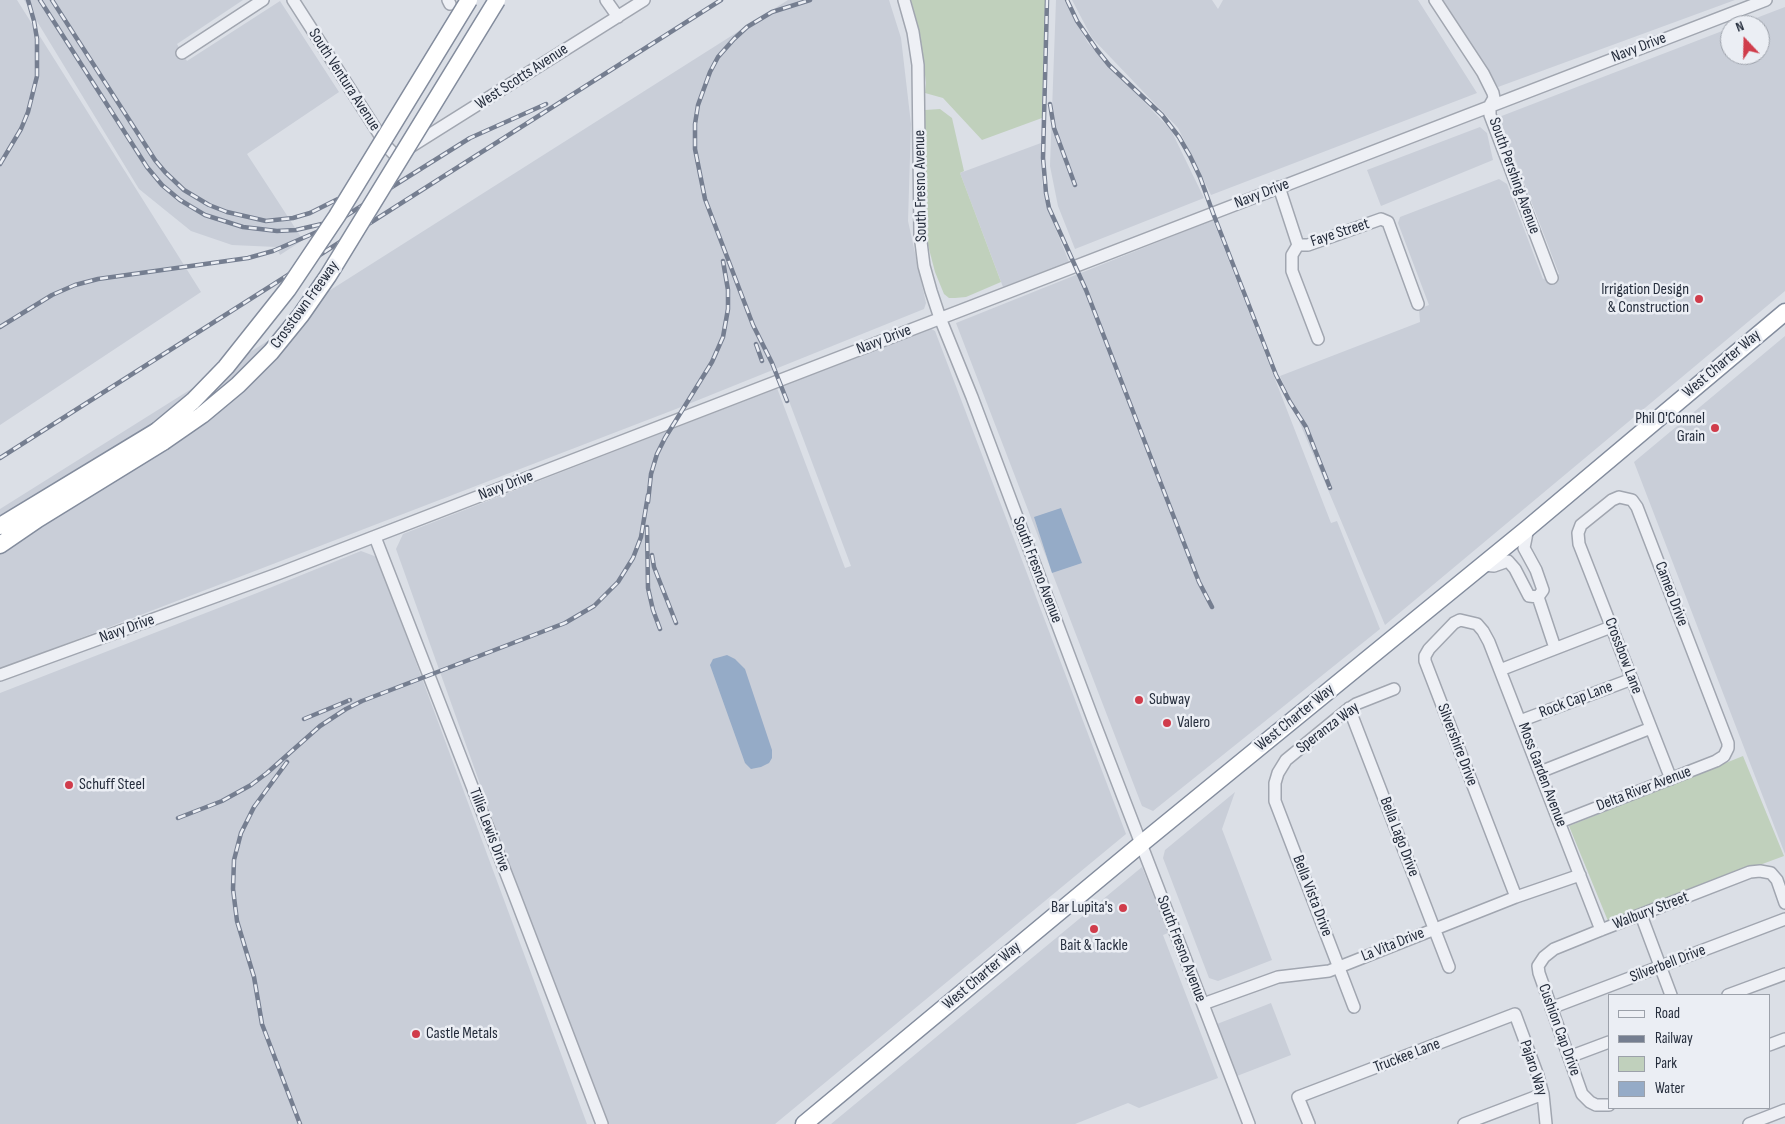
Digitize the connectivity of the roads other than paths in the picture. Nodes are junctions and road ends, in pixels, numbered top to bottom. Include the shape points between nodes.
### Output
1 (263, 0) edge
2 (293, 0) edge
3 (469, 0) edge
4 (498, 0) edge
5 (606, 0) edge
6 (644, 0) edge
7 (904, 0) edge
8 (1435, 0) edge
9 (1766, 0) edge
10 (618, 17) junction
11 (182, 53) dead end
12 (1490, 105) junction
13 (399, 154) joint
14 (1279, 187) junction
15 (1298, 245) junction
16 (1552, 278) dead end
17 (1418, 304) dead end
18 (1785, 312) edge
19 (940, 318) junction
20 (1318, 339) dead end
21 (160, 436) junction
22 (0, 526) edge
23 (1528, 528) junction
24 (1578, 532) joint
25 (375, 537) junction
26 (0, 545) edge
27 (1482, 565) junction
28 (1538, 597) junction
29 (1476, 624) joint
30 (1611, 627) junction
31 (1554, 648) junction
32 (1500, 670) junction
33 (0, 675) edge
34 (1632, 679) junction
35 (1394, 689) dead end
36 (1350, 708) junction
37 (1520, 721) junction
38 (1651, 728) junction
39 (1726, 754) joint
40 (1540, 772) junction
41 (1671, 778) junction
42 (1275, 783) joint
43 (1560, 822) junction
44 (1141, 844) junction
45 (1580, 874) junction
46 (1516, 897) junction
47 (1785, 903) edge
48 (1641, 915) junction
49 (1785, 919) edge
50 (1435, 929) junction
51 (1601, 930) junction
52 (1544, 957) joint
53 (1339, 967) junction
54 (1449, 967) dead end
55 (1660, 967) junction
56 (1785, 974) edge
57 (1672, 994) edge
58 (1731, 994) edge
59 (1203, 1004) junction
60 (1354, 1007) dead end
61 (1551, 1008) junction
62 (1515, 1014) joint
63 (1785, 1039) edge
64 (1608, 1042) edge
65 (1770, 1045) edge
66 (1569, 1057) junction
67 (1543, 1094) junction
68 (1608, 1105) edge
69 (1785, 1110) edge
70 (602, 1124) edge
71 (804, 1124) edge
72 (1248, 1124) edge
73 (1309, 1124) edge
74 (1464, 1124) edge
75 (1546, 1124) edge
76 (1749, 1124) edge

1 - 11 street
2 - 13 street, South Ventura Avenue via 388,148
3 - 21 highway, Crosstown Freeway, bridge via 337,216 283,296 242,350
4 - 21 highway, Crosstown Freeway, bridge via 301,315 238,385 202,415
5 - 10 street
6 - 10 street, West Scotts Avenue
7 - 19 street, South Fresno Avenue via 914,32 918,65 921,243 924,266
8 - 12 street, South Pershing Avenue via 1490,84 1494,98
9 - 12 street, Navy Drive
10 - 13 street, West Scotts Avenue
12 - 14 street, Navy Drive
12 - 16 street, South Pershing Avenue via 1490,115
14 - 15 street
14 - 19 street, Navy Drive
15 - 17 street, Faye Street via 1308,246 1382,219 1388,222
15 - 20 street via 1292,255 1292,271
18 - 23 highway, West Charter Way
19 - 25 street, Navy Drive
19 - 44 street, South Fresno Avenue
21 - 22 highway, Crosstown Freeway
21 - 26 highway, Crosstown Freeway
23 - 27 highway, West Charter Way
23 - 28 street via 1524,548 1543,590
24 - 30 street, Crossbow Lane via 1579,544
24 - 39 street, Cameo Drive via 1581,525 1619,497 1632,500 1637,507 1728,743
25 - 33 street, Navy Drive
25 - 70 street, Tillie Lewis Drive
27 - 28 street via 1494,566 1508,561 1529,596
27 - 44 highway, West Charter Way
28 - 31 street
29 - 32 street, Moss Garden Avenue via 1483,631
29 - 46 street, Silvershire Drive via 1460,620 1454,623 1429,649 1425,661
30 - 31 street
30 - 34 street, Crossbow Lane
31 - 32 street
32 - 37 street, Moss Garden Avenue
34 - 37 street, Rock Cap Lane
34 - 38 street, Crossbow Lane
35 - 36 street, Speranza Way
36 - 42 street, Speranza Way via 1286,760
36 - 50 street, Bella Lago Drive
37 - 40 street, Moss Garden Avenue
38 - 40 street
38 - 41 street, Crossbow Lane
39 - 41 street, Delta River Avenue
40 - 43 street, Moss Garden Avenue
41 - 43 street, Delta River Avenue
42 - 53 street, Bella Vista Drive via 1275,801
43 - 45 street, Moss Garden Avenue
44 - 59 street, South Fresno Avenue
44 - 71 highway, West Charter Way
45 - 46 street, La Vita Drive
45 - 51 street, Moss Garden Avenue
46 - 50 street, La Vita Drive
47 - 48 street, Walbury Street via 1777,880 1760,870
48 - 51 street, Walbury Street
48 - 55 street
49 - 55 street, Silverbell Drive
50 - 53 street, La Vita Drive
50 - 54 street, Bella Lago Drive
51 - 52 street, Walbury Street
52 - 61 street, Cushion Cap Drive via 1538,966
53 - 59 street, La Vita Drive via 1278,978
53 - 60 street, Bella Vista Drive
55 - 57 street
55 - 61 street, Silverbell Drive
56 - 58 street
59 - 72 street, South Fresno Avenue
61 - 66 street, Cushion Cap Drive
62 - 67 street, Pajaro Way
62 - 73 street, Truckee Lane via 1298,1098
63 - 65 street
64 - 66 street
66 - 68 street, Cushion Cap Drive via 1582,1094 1596,1105
67 - 74 street
67 - 75 street, Pajaro Way
69 - 76 street

